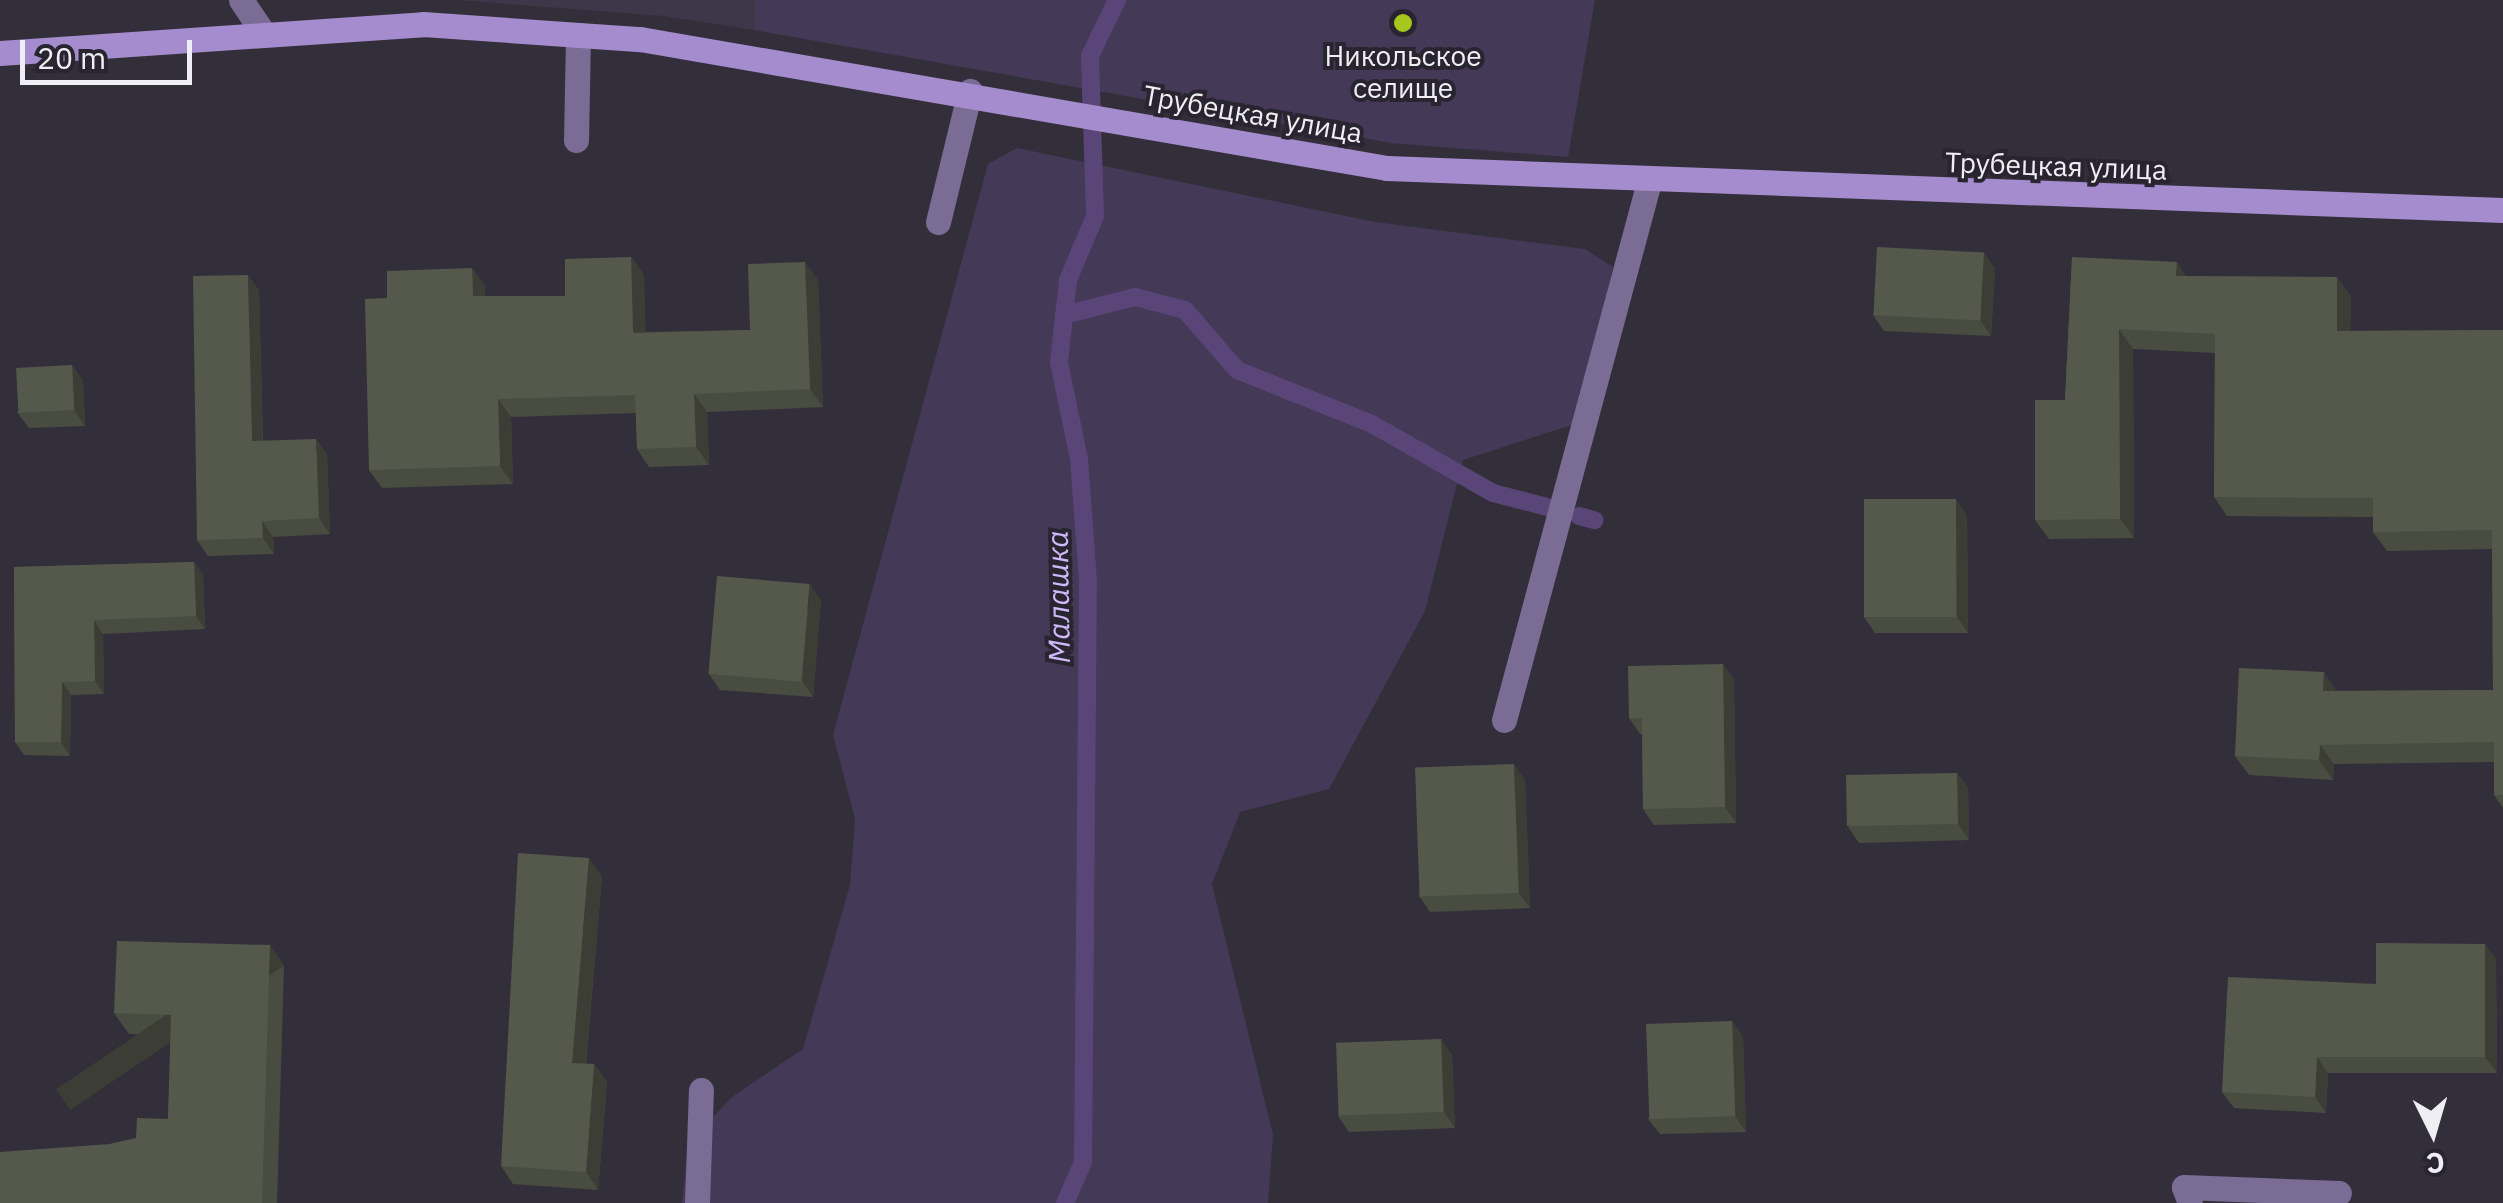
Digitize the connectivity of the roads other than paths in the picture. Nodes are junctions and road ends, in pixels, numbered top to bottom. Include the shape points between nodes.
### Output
1 (241, 0) edge
2 (261, 30) junction
3 (578, 35) junction
4 (0, 53) edge
5 (978, 92) junction
6 (576, 140) dead end
7 (1650, 178) junction
8 (2503, 210) edge
9 (938, 222) dead end
10 (1504, 720) dead end
11 (701, 1090) dead end
12 (2339, 1193) dead end
13 (698, 1203) edge
14 (2190, 1203) edge

1 - 2 street
2 - 3 main road, Трубецкая улица via 422,24
2 - 4 main road, Трубецкая улица
3 - 5 main road, Трубецкая улица
3 - 6 street
5 - 7 main road, Трубецкая улица via 1387,168
5 - 9 street
7 - 8 main road, Трубецкая улица
7 - 10 street
11 - 13 street
12 - 14 street via 2184,1186

